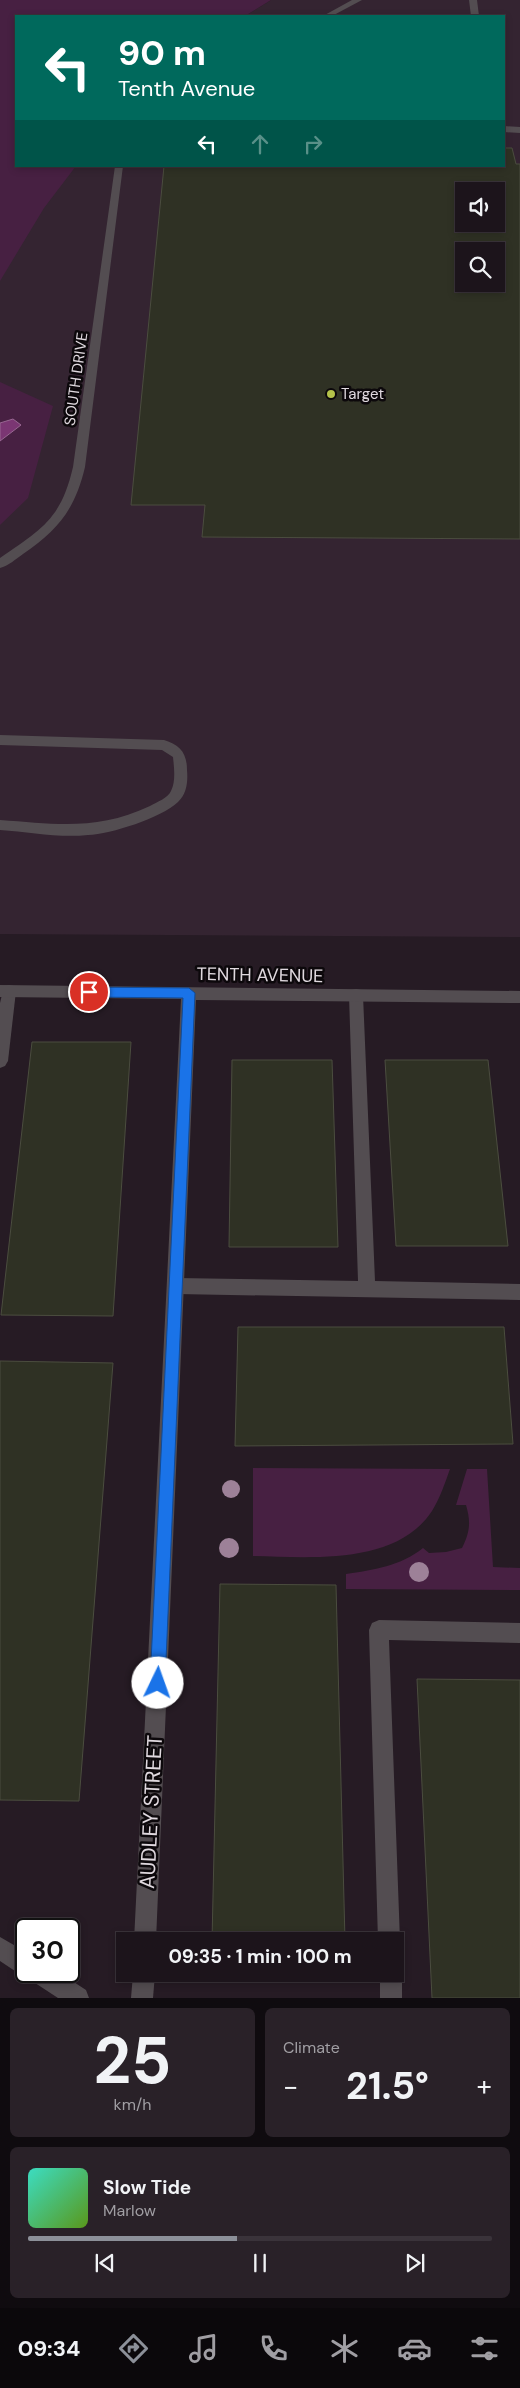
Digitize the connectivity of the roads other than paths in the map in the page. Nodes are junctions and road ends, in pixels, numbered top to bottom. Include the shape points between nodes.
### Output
1 (358, 0) edge
2 (473, 0) edge
3 (333, 15) edge
4 (475, 15) edge
5 (505, 129) edge
6 (520, 130) edge
7 (120, 167) edge
8 (0, 564) edge
9 (0, 740) edge
10 (0, 825) edge
11 (5, 991) edge
12 (189, 993) junction
13 (356, 995) junction
14 (520, 997) edge
15 (0, 1061) edge
16 (177, 1286) junction
17 (367, 1289) junction
18 (520, 1292) edge
19 (520, 1633) edge
20 (145, 1932) edge
21 (390, 1932) edge
22 (0, 1948) edge
23 (15, 1958) edge
24 (143, 1982) edge
25 (390, 1982) edge
26 (55, 1983) edge
27 (78, 1998) edge
28 (142, 1998) edge
29 (391, 1998) edge

1 - 3 street
2 - 4 street
5 - 6 street
7 - 8 street, SOUTH DRIVE via 81,457 74,488 67,505 53,524
9 - 10 street via 164,745 179,754 181,763 178,793 167,804 148,813 90,830
11 - 12 street, TENTH AVENUE
11 - 15 street
12 - 13 street, TENTH AVENUE
12 - 16 street, AUDLEY STREET
13 - 14 street, TENTH AVENUE
13 - 17 street
16 - 17 street
16 - 20 street, AUDLEY STREET
17 - 18 street
19 - 21 street via 379,1630
22 - 23 street
24 - 28 street
25 - 29 street
26 - 27 street

